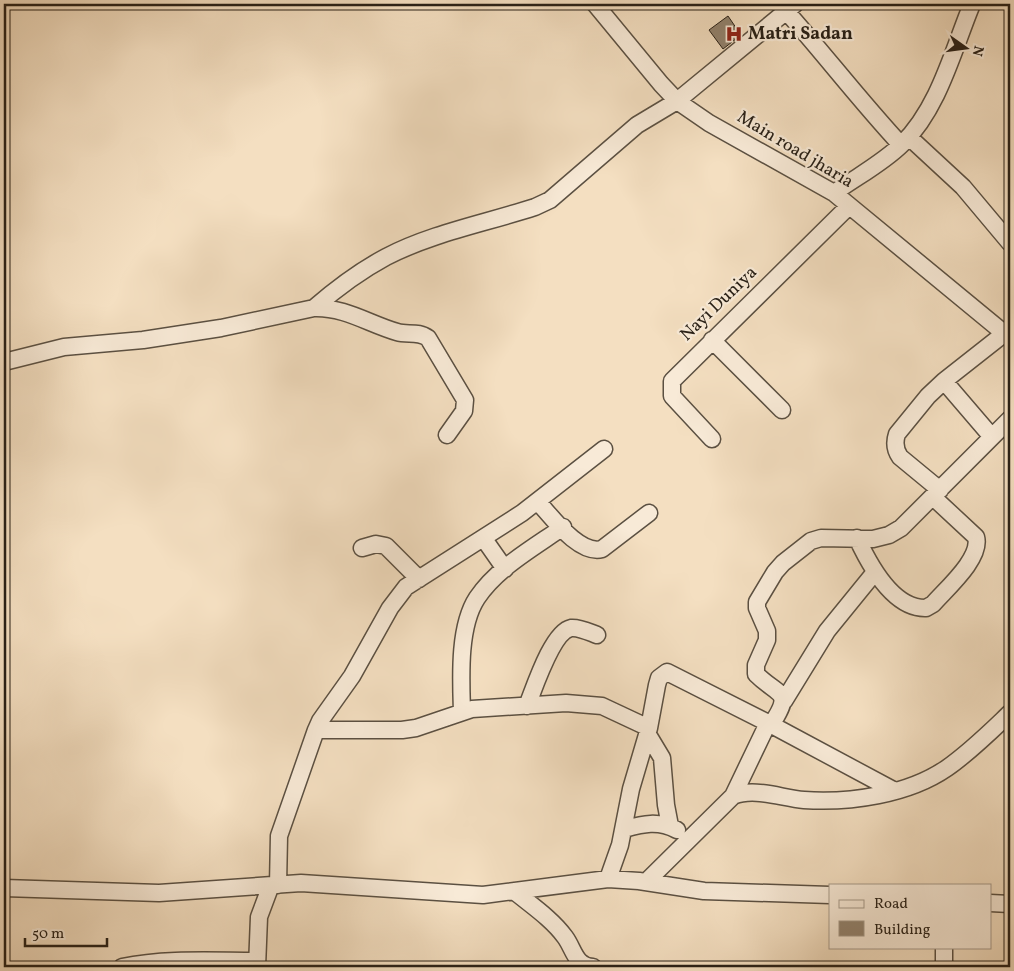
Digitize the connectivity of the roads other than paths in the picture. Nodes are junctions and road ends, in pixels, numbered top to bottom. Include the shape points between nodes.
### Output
1 (595, 4) edge
2 (972, 4) edge
3 (791, 6) edge
4 (677, 101) junction
5 (905, 141) junction
6 (834, 193) junction
7 (849, 206) junction
8 (1010, 243) edge
9 (314, 308) junction
10 (1008, 335) edge
11 (712, 340) junction
12 (4, 362) edge
13 (944, 381) junction
14 (782, 410) dead end
15 (1010, 419) edge
16 (448, 435) dead end
17 (992, 437) junction
18 (712, 439) dead end
19 (604, 449) dead end
20 (936, 494) junction
21 (538, 502) junction
22 (649, 513) dead end
23 (563, 527) junction
24 (857, 538) junction
25 (484, 539) junction
26 (362, 548) dead end
27 (505, 569) junction
28 (875, 572) junction
29 (419, 579) junction
30 (598, 635) dead end
31 (784, 701) junction
32 (527, 706) junction
33 (462, 712) junction
34 (1010, 713) edge
35 (770, 724) junction
36 (316, 730) junction
37 (648, 731) junction
38 (895, 791) junction
39 (732, 796) junction
40 (670, 826) junction
41 (624, 829) junction
42 (689, 838) junction
43 (608, 880) junction
44 (646, 882) junction
45 (275, 885) junction
46 (4, 888) edge
47 (514, 891) junction
48 (829, 895) edge
49 (992, 903) edge
50 (1010, 904) edge
51 (944, 948) edge
52 (257, 964) edge
53 (122, 967) edge
54 (593, 967) edge
55 (944, 967) edge

1 - 4 street, Main road jharia
2 - 5 street via 923,119
3 - 4 street
3 - 5 street via 862,103
4 - 6 street, Main road jharia via 709,123
4 - 9 street via 637,125 550,200 388,256 356,275
5 - 6 street
5 - 8 street via 963,187
6 - 7 street, Main road jharia
7 - 10 street, Main road jharia
7 - 11 street, Nayi Duniya
9 - 12 street via 221,328 64,347
9 - 16 street via 338,309 399,333 421,334 428,338 465,400 464,411
10 - 13 street
11 - 14 street
11 - 18 street, Nayi Duniya via 681,370 670,388 672,396
13 - 17 street
13 - 20 street via 928,396 897,434 895,441 900,457
15 - 17 street
17 - 20 street
19 - 21 street
20 - 24 street via 901,528 889,535
20 - 28 street via 976,537 978,548 974,557 926,608 905,602
21 - 23 street
21 - 25 street
22 - 23 street via 602,549 580,545
23 - 27 street
24 - 28 street
24 - 31 street via 821,538 805,544 775,572 758,596 757,608 768,631 756,664 756,674
25 - 27 street
25 - 29 street
26 - 29 street via 376,544 386,546
27 - 33 street via 477,598 471,610 462,657
28 - 31 street via 827,631
29 - 36 street via 406,587 394,602 363,660
30 - 32 street via 570,628 562,632 551,648
31 - 35 street
32 - 33 street
32 - 37 street via 566,702 602,706
33 - 36 street via 402,730
34 - 38 street via 975,747 946,769
35 - 37 street via 667,672 659,678
35 - 38 street
35 - 39 street
36 - 45 street via 279,836
37 - 40 street via 662,758
37 - 41 street via 631,789
38 - 39 street via 831,800 785,798 753,792
39 - 42 street
40 - 41 street via 648,823
40 - 42 street
41 - 43 street
42 - 44 street
43 - 44 street
43 - 47 street
44 - 48 street via 704,891
45 - 46 street via 159,892
45 - 47 street via 328,884 454,895
45 - 52 street via 259,917
47 - 54 street via 565,936 576,959
49 - 50 street
51 - 55 street
52 - 53 street via 192,961

